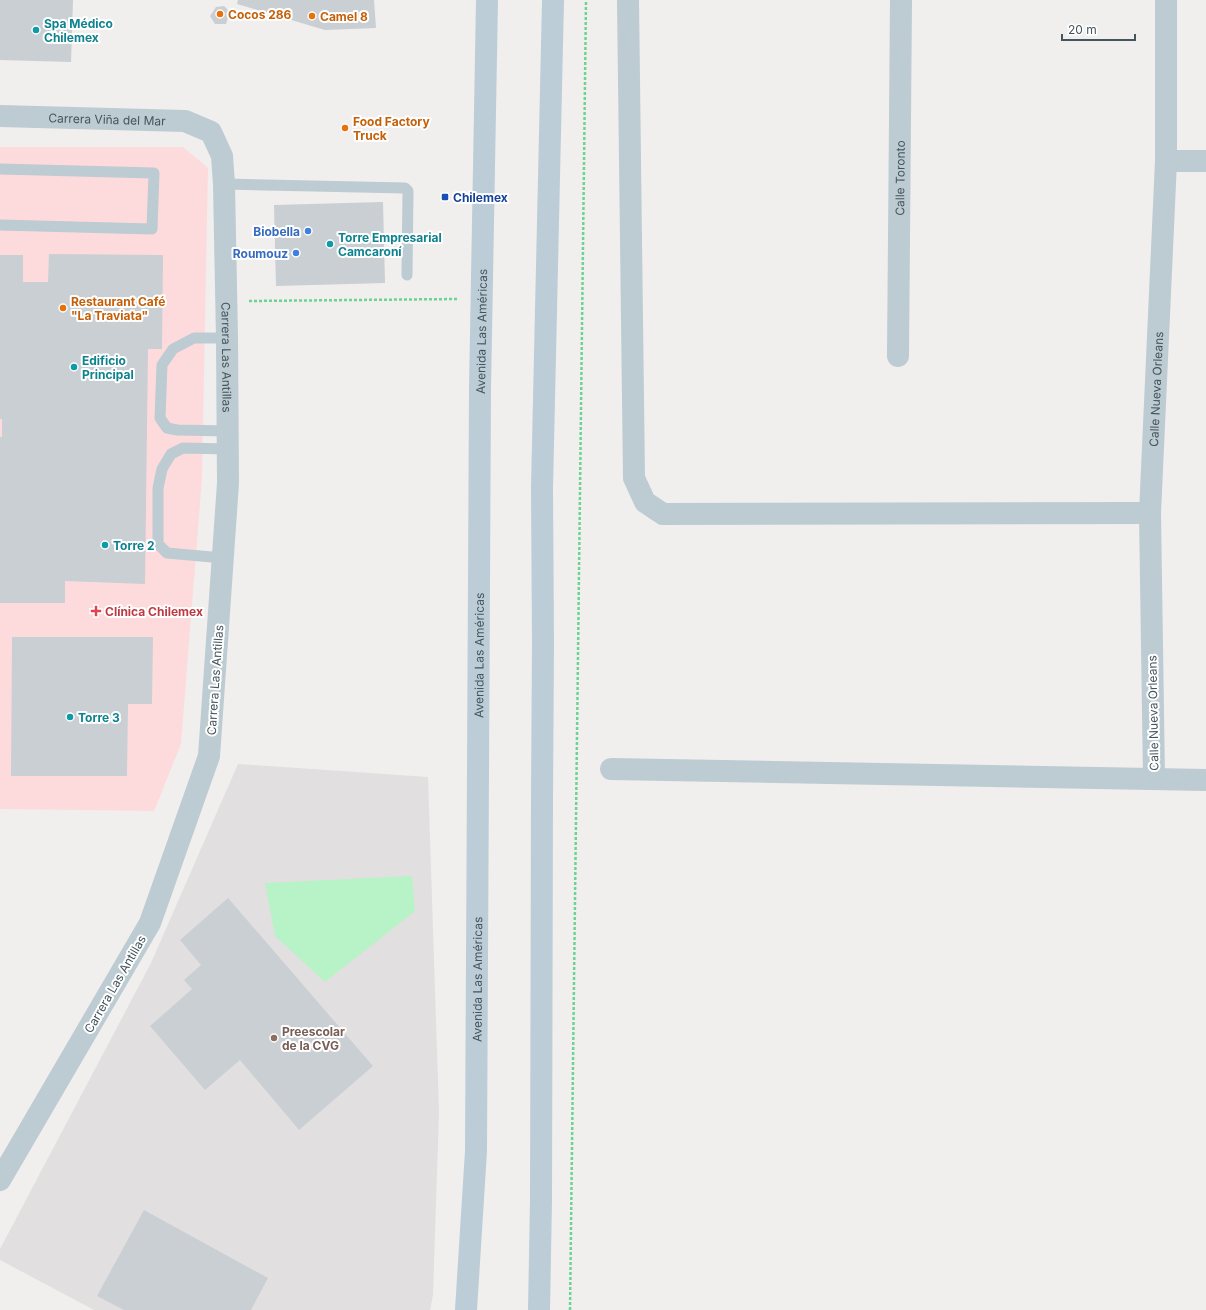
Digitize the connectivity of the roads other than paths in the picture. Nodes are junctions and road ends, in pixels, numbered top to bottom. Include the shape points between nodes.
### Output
1 (487, 0) edge
2 (553, 0) edge
3 (628, 0) edge
4 (901, 0) edge
5 (1166, 0) edge
6 (0, 116) edge
7 (211, 132) joint
8 (1166, 161) junction
9 (1206, 161) edge
10 (0, 169) edge
11 (224, 184) junction
12 (0, 225) edge
13 (407, 275) dead end
14 (227, 338) junction
15 (898, 356) dead end
16 (228, 440) junction
17 (1150, 512) junction
18 (223, 558) junction
19 (611, 769) dead end
20 (1154, 778) junction
21 (1206, 780) edge
22 (0, 1180) edge
23 (466, 1310) edge
24 (539, 1310) edge

1 - 23 main road, Avenida Las Américas via 480,389 476,1151
2 - 24 main road via 542,488
3 - 17 street via 634,478 645,502 663,514
4 - 15 street, Calle Toronto
5 - 8 street, Calle Nueva Orleans
6 - 7 street, Carrera Viña del Mar via 185,121
7 - 11 street, Carrera Las Antillas via 222,156
8 - 9 street
8 - 17 street, Calle Nueva Orleans
10 - 12 lane via 154,173 152,229
11 - 13 lane via 405,188 408,191
11 - 14 street, Carrera Las Antillas
14 - 16 street, Carrera Las Antillas
14 - 16 lane via 194,338 173,349 162,365 160,418 167,428
16 - 18 street, Carrera Las Antillas
16 - 18 lane via 183,448 171,454 162,469 158,488 158,544 167,553
17 - 20 street, Calle Nueva Orleans
18 - 22 street, Carrera Las Antillas via 209,756 150,923
19 - 20 street
20 - 21 street

